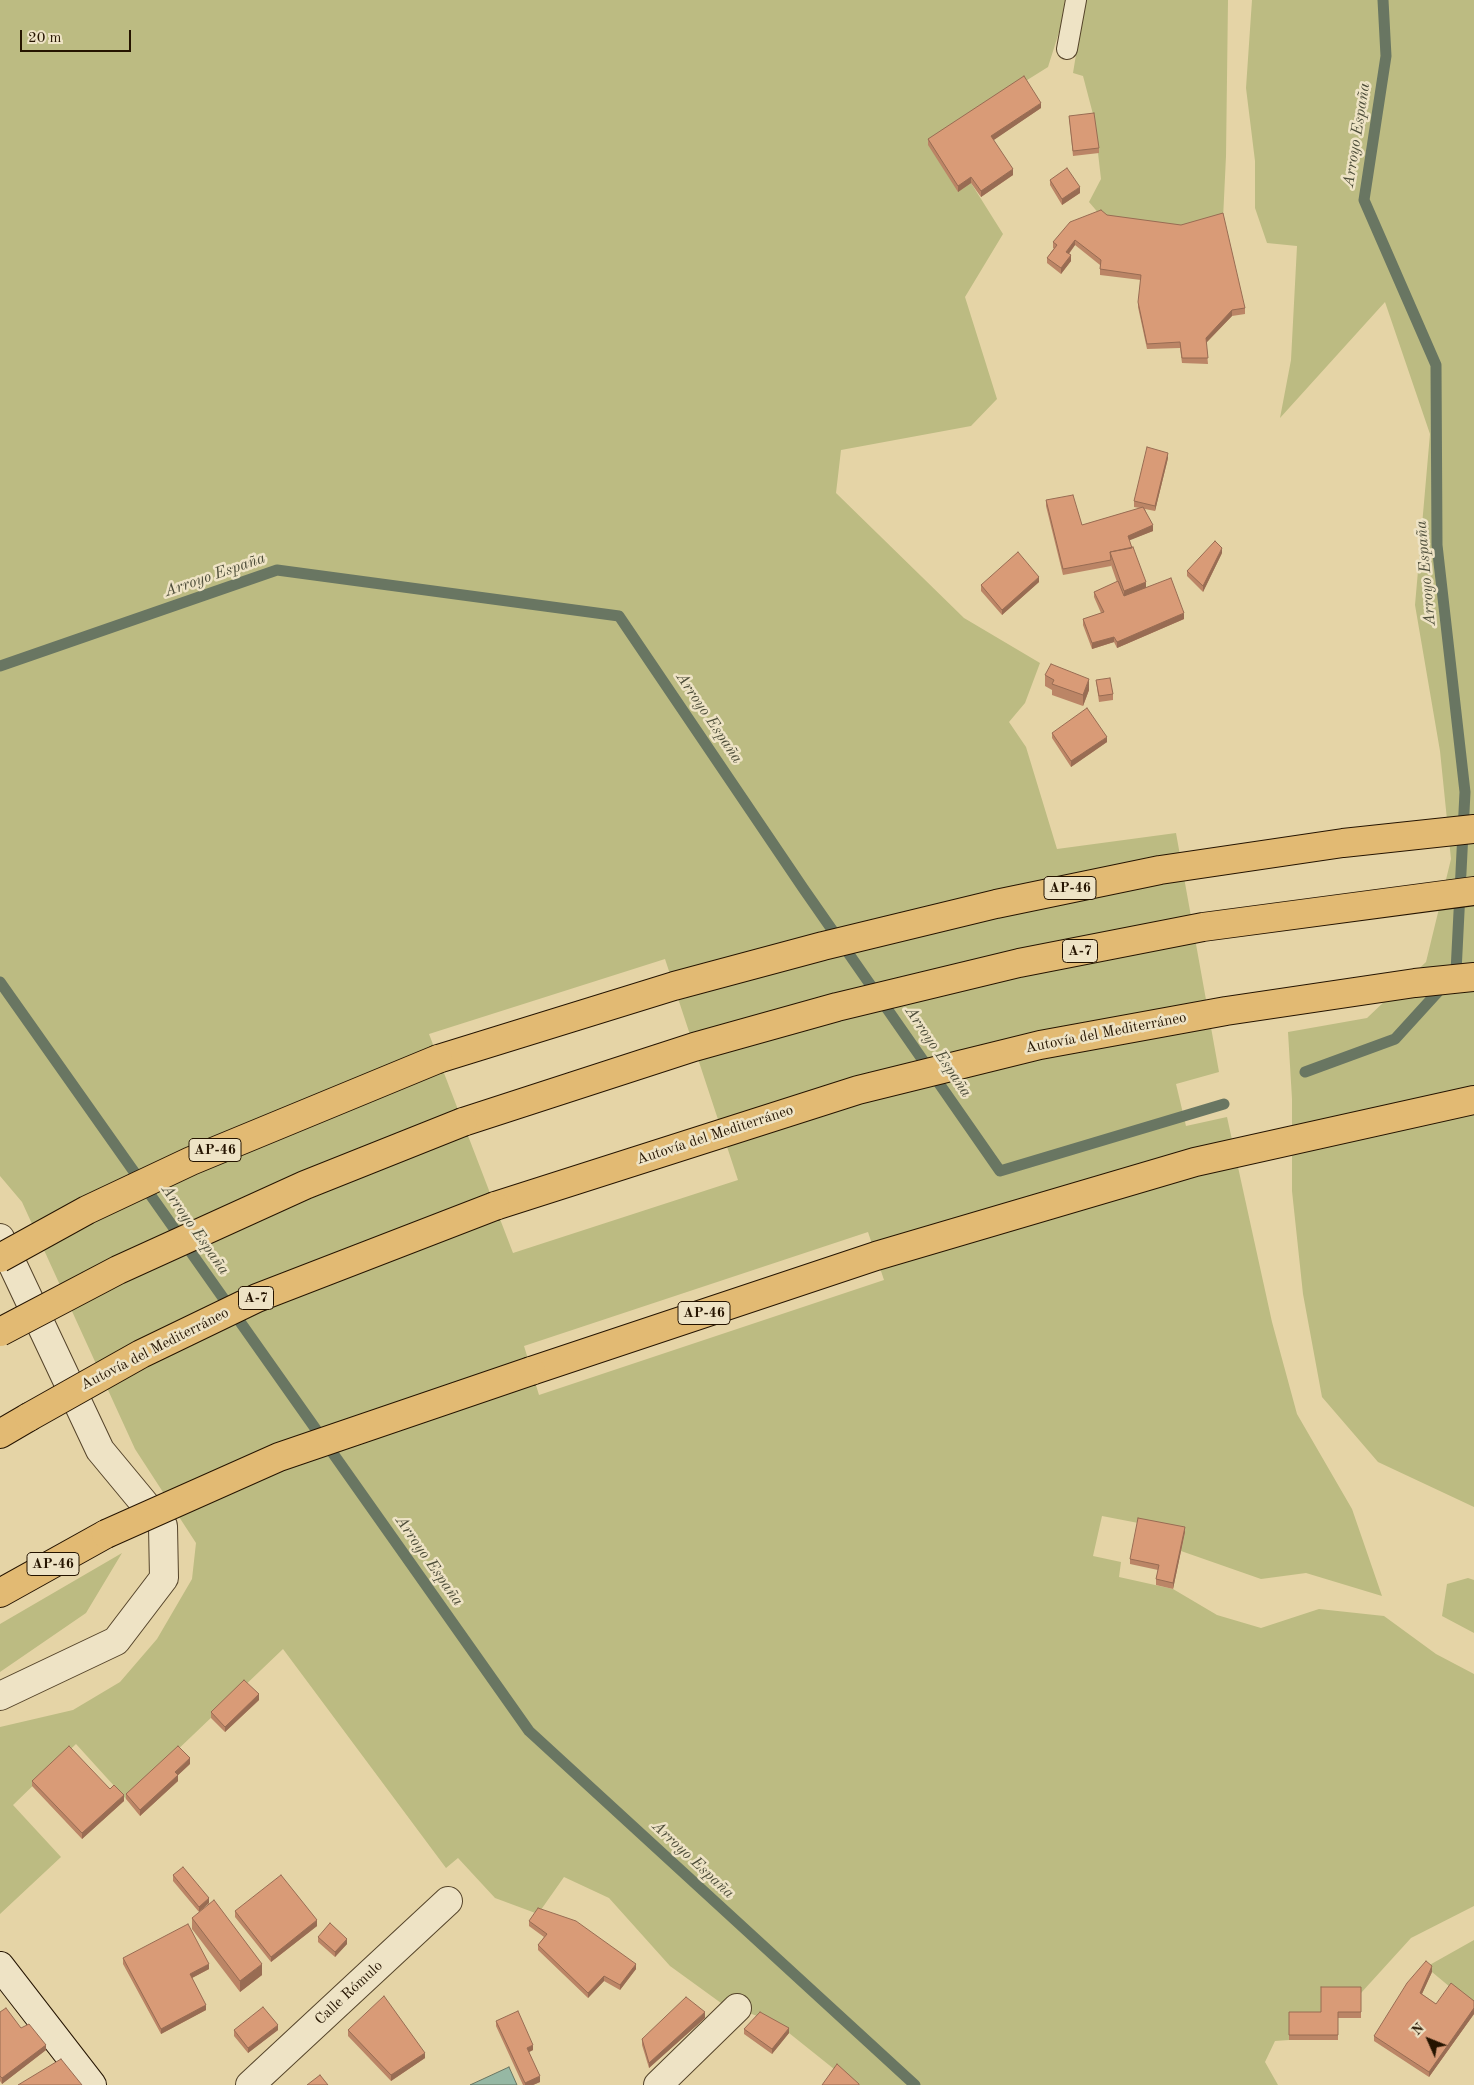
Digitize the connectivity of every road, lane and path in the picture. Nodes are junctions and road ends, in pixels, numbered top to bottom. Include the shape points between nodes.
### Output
1 (1076, 0) edge
2 (1067, 49) dead end
3 (1474, 829) edge
4 (1474, 891) edge
5 (1474, 977) edge
6 (1474, 1100) edge
7 (0, 1238) edge
8 (0, 1258) edge
9 (0, 1332) edge
10 (0, 1434) edge
11 (0, 1593) edge
12 (0, 1696) edge
13 (448, 1902) dead end
14 (0, 1966) edge
15 (737, 2008) dead end
16 (92, 2085) edge
17 (250, 2085) edge
18 (658, 2085) edge

1 - 2 lane
3 - 8 highway, AP-46, bridge via 1343,843 1160,870 986,906 674,986 438,1059 191,1161 88,1210
4 - 9 highway, A-7, bridge via 1203,927 1020,963 837,1007 694,1047 463,1122 287,1193 118,1270
5 - 10 highway, Autovía del Mediterráneo / A-7, bridge via 1415,982 1226,1011 1040,1045 858,1090 495,1206 257,1298 140,1354
6 - 11 highway, AP-46, bridge via 1195,1162 876,1256 531,1371 279,1457 106,1534
7 - 12 street via 100,1450 162,1526 164,1578 116,1641
13 - 17 street, Calle Rómulo
14 - 16 street
15 - 18 street

